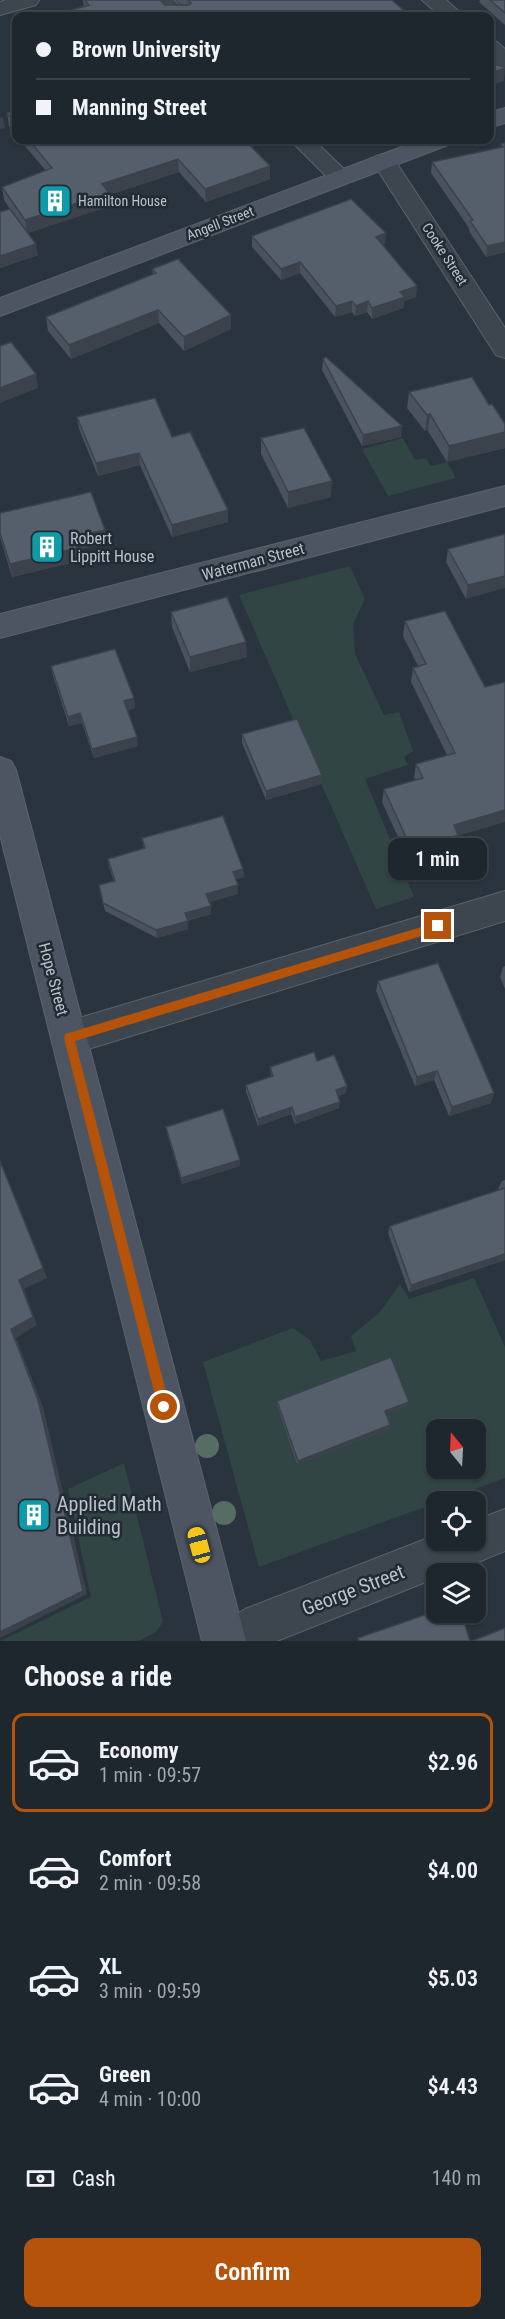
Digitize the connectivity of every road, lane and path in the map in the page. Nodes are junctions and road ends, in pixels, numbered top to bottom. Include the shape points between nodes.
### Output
1 (28, 0) edge
2 (162, 0) edge
3 (433, 0) edge
4 (0, 9) edge
5 (174, 12) edge
6 (448, 12) edge
7 (305, 144) edge
8 (429, 144) edge
9 (384, 160) junction
10 (340, 177) junction
11 (0, 307) edge
12 (505, 349) edge
13 (505, 496) edge
14 (0, 626) edge
15 (0, 770) edge
16 (505, 906) edge
17 (69, 1038) junction
18 (505, 1530) edge
19 (224, 1641) edge
20 (236, 1641) edge

1 - 4 street
2 - 5 street
3 - 6 street
7 - 10 street
8 - 9 main road, Angell Street
9 - 10 main road, Angell Street
9 - 12 street, Cooke Street
10 - 11 main road, Angell Street
13 - 14 main road, Waterman Street
15 - 17 main road, Hope Street
16 - 17 street
17 - 19 main road, Hope Street
18 - 20 street, George Street via 261,1625

